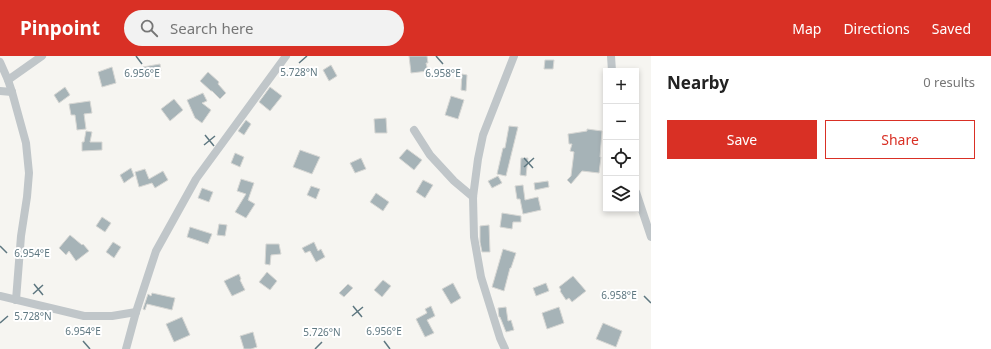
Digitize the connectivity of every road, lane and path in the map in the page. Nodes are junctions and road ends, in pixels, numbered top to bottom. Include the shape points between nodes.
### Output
1 (42, 56) edge
2 (286, 56) edge
3 (514, 56) edge
4 (611, 56) edge
5 (0, 62) edge
6 (612, 68) edge
7 (8, 80) junction
8 (0, 92) edge
9 (12, 92) junction
10 (414, 130) dead end
11 (472, 197) junction
12 (639, 201) edge
13 (651, 236) edge
14 (0, 296) edge
15 (16, 300) junction
16 (136, 312) junction
17 (126, 349) edge
18 (505, 349) edge

1 - 7 street
2 - 16 street via 196,179 156,251
3 - 11 street via 483,135
4 - 6 street
5 - 7 street
7 - 9 street
8 - 9 street
9 - 15 street via 26,143 29,173
10 - 11 street via 430,155
11 - 18 street via 474,237 481,277
12 - 13 street
14 - 15 street
15 - 16 street via 84,316 112,316
16 - 17 street

